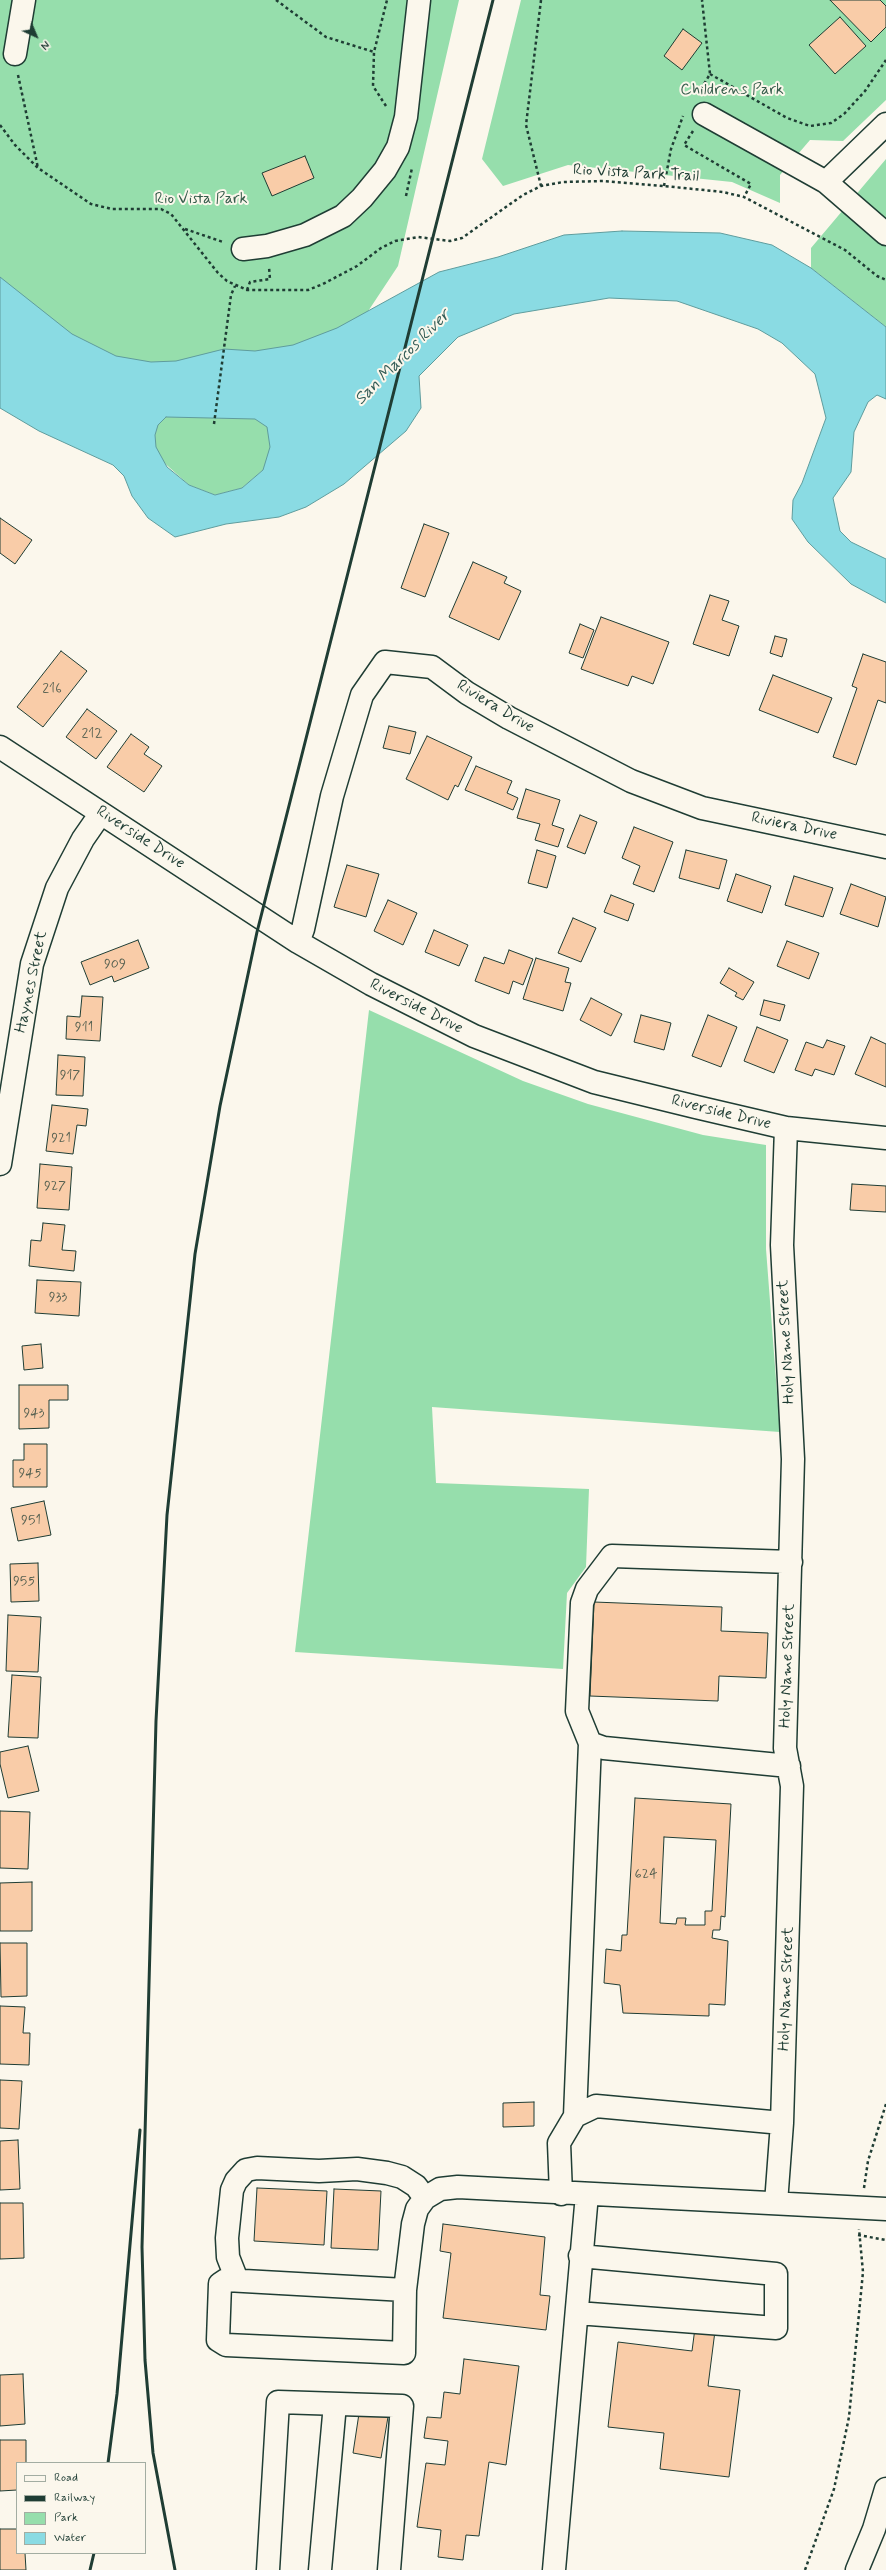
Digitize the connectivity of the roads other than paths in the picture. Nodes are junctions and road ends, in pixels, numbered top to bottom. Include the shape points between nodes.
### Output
1 (24, 0) edge
2 (419, 0) edge
3 (15, 54) road end
4 (694, 109) road end
5 (886, 124) edge
6 (826, 182) junction
7 (886, 234) edge
8 (243, 249) road end
9 (0, 747) edge
10 (101, 813) junction
11 (886, 847) edge
12 (298, 942) junction
13 (786, 1128) junction
14 (886, 1138) edge
15 (0, 1164) edge
16 (791, 1562) junction
17 (590, 1743) junction
18 (789, 1766) junction
19 (575, 2116) junction
20 (782, 2124) junction
21 (561, 2194) junction
22 (587, 2194) junction
23 (425, 2198) junction
24 (776, 2203) junction
25 (886, 2209) edge
26 (580, 2256) junction
27 (237, 2280) junction
28 (405, 2290) junction
29 (577, 2313) junction
30 (335, 2404) junction
31 (886, 2489) edge
32 (268, 2570) edge
33 (320, 2570) edge
34 (389, 2570) edge
35 (554, 2570) edge
36 (857, 2570) edge

1 - 3 street
2 - 8 street via 406,117 398,146 385,170 343,216 305,235 267,246
4 - 6 street
5 - 6 street
6 - 7 street
9 - 10 street, Riverside Drive
10 - 12 street, Riverside Drive
10 - 15 street, Haynes Street via 83,839 58,888 32,964
11 - 12 street, Riviera Drive via 702,808 631,781 509,718 467,693 432,667 385,662 362,695 332,796 304,929
12 - 13 street, Riverside Drive via 371,984 481,1039 594,1082
13 - 14 street, Riverside Drive
13 - 16 street, Holy Name Street via 782,1245 794,1459
16 - 17 street via 612,1556 587,1589 582,1603 577,1711
16 - 18 street, Holy Name Street via 785,1748
17 - 18 street via 604,1748
17 - 19 street
18 - 20 street, Holy Name Street via 792,1786
19 - 20 street via 596,2106
19 - 21 street via 559,2142
20 - 24 street, Holy Name Street
21 - 22 street
21 - 23 street via 458,2187 440,2188
22 - 24 street
22 - 26 street
23 - 27 street via 416,2186 402,2177 387,2173 357,2169 246,2170 232,2190 227,2238 228,2257
23 - 28 street via 417,2209 413,2224
24 - 25 street
26 - 29 street
26 - 29 street via 776,2274 776,2328
27 - 28 street
27 - 28 street via 226,2280 220,2284 218,2340 226,2345 404,2353
29 - 35 street
30 - 32 street via 278,2402
30 - 33 street
30 - 34 street via 402,2406
31 - 36 street via 874,2529

